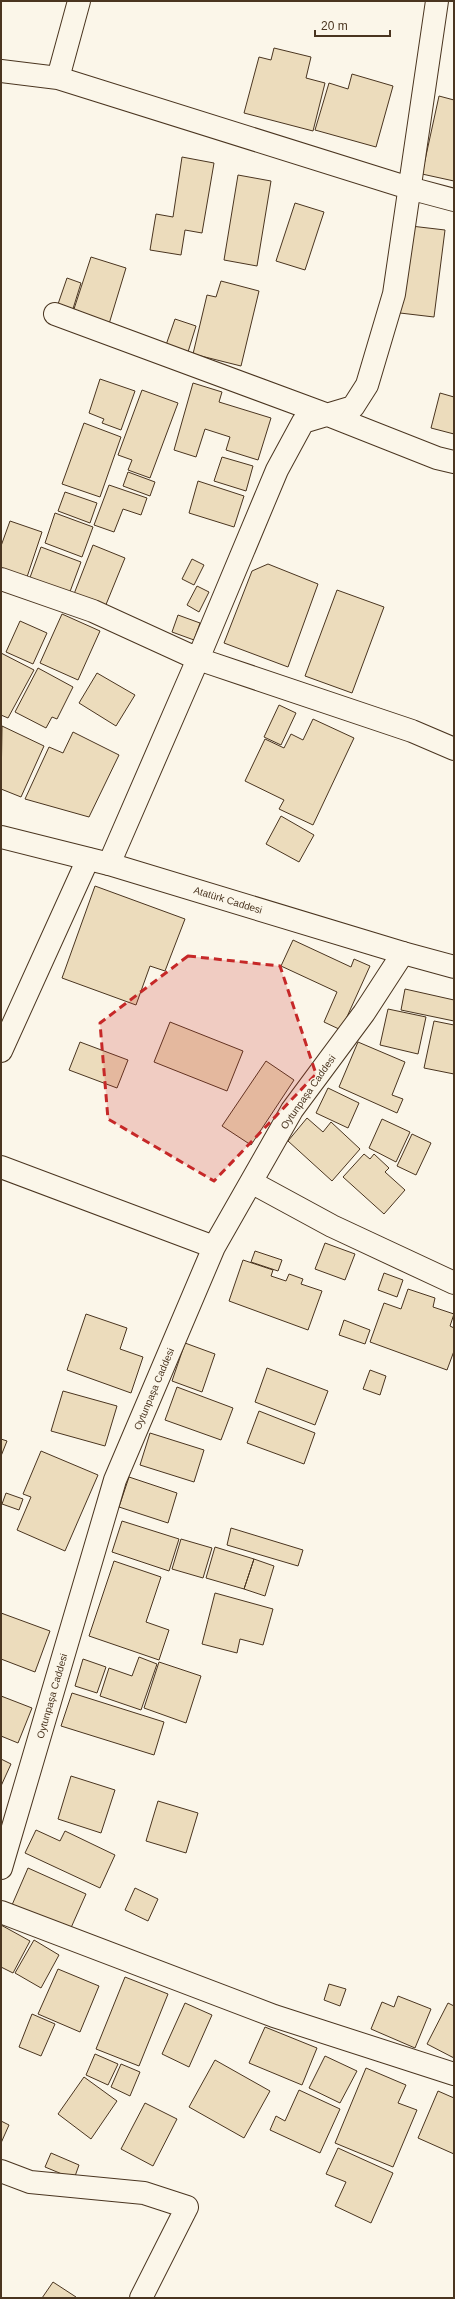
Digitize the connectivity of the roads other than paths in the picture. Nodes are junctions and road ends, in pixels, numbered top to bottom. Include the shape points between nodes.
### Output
1 (79, 1) edge
2 (437, 1) edge
3 (1, 72) edge
4 (58, 78) junction
5 (409, 188) junction
6 (454, 200) edge
7 (55, 314) dead end
8 (328, 414) junction
9 (454, 462) edge
10 (1, 579) edge
11 (198, 659) junction
12 (454, 749) edge
13 (1, 837) edge
14 (88, 859) junction
15 (109, 864) junction
16 (403, 953) junction
17 (454, 967) edge
18 (1, 1051) edge
19 (1, 1167) edge
20 (251, 1182) junction
21 (214, 1247) junction
22 (454, 1283) edge
23 (1, 1868) edge
24 (1, 1912) edge
25 (454, 2074) edge
26 (1, 2171) edge
27 (141, 2298) edge

1 - 4 street
2 - 5 street
3 - 4 street
4 - 5 street
5 - 6 street
5 - 8 street via 394,294 367,385 352,407
7 - 8 street
8 - 9 street via 437,458
8 - 11 street via 303,422 277,470
10 - 11 street via 93,611
11 - 12 street via 412,731
11 - 15 street
13 - 14 street, Atatürk Caddesi
14 - 15 street, Atatürk Caddesi
14 - 18 street
15 - 16 street, Atatürk Caddesi
16 - 17 street, Atatürk Caddesi
16 - 20 street, Oytunpaşa Caddesi via 364,1013 292,1110
19 - 21 street
20 - 21 street, Oytunpaşa Caddesi
20 - 22 street via 332,1226
21 - 23 street, Oytunpaşa Caddesi via 115,1480
24 - 25 street via 274,2016
26 - 27 street via 30,2182 144,2193 187,2207

